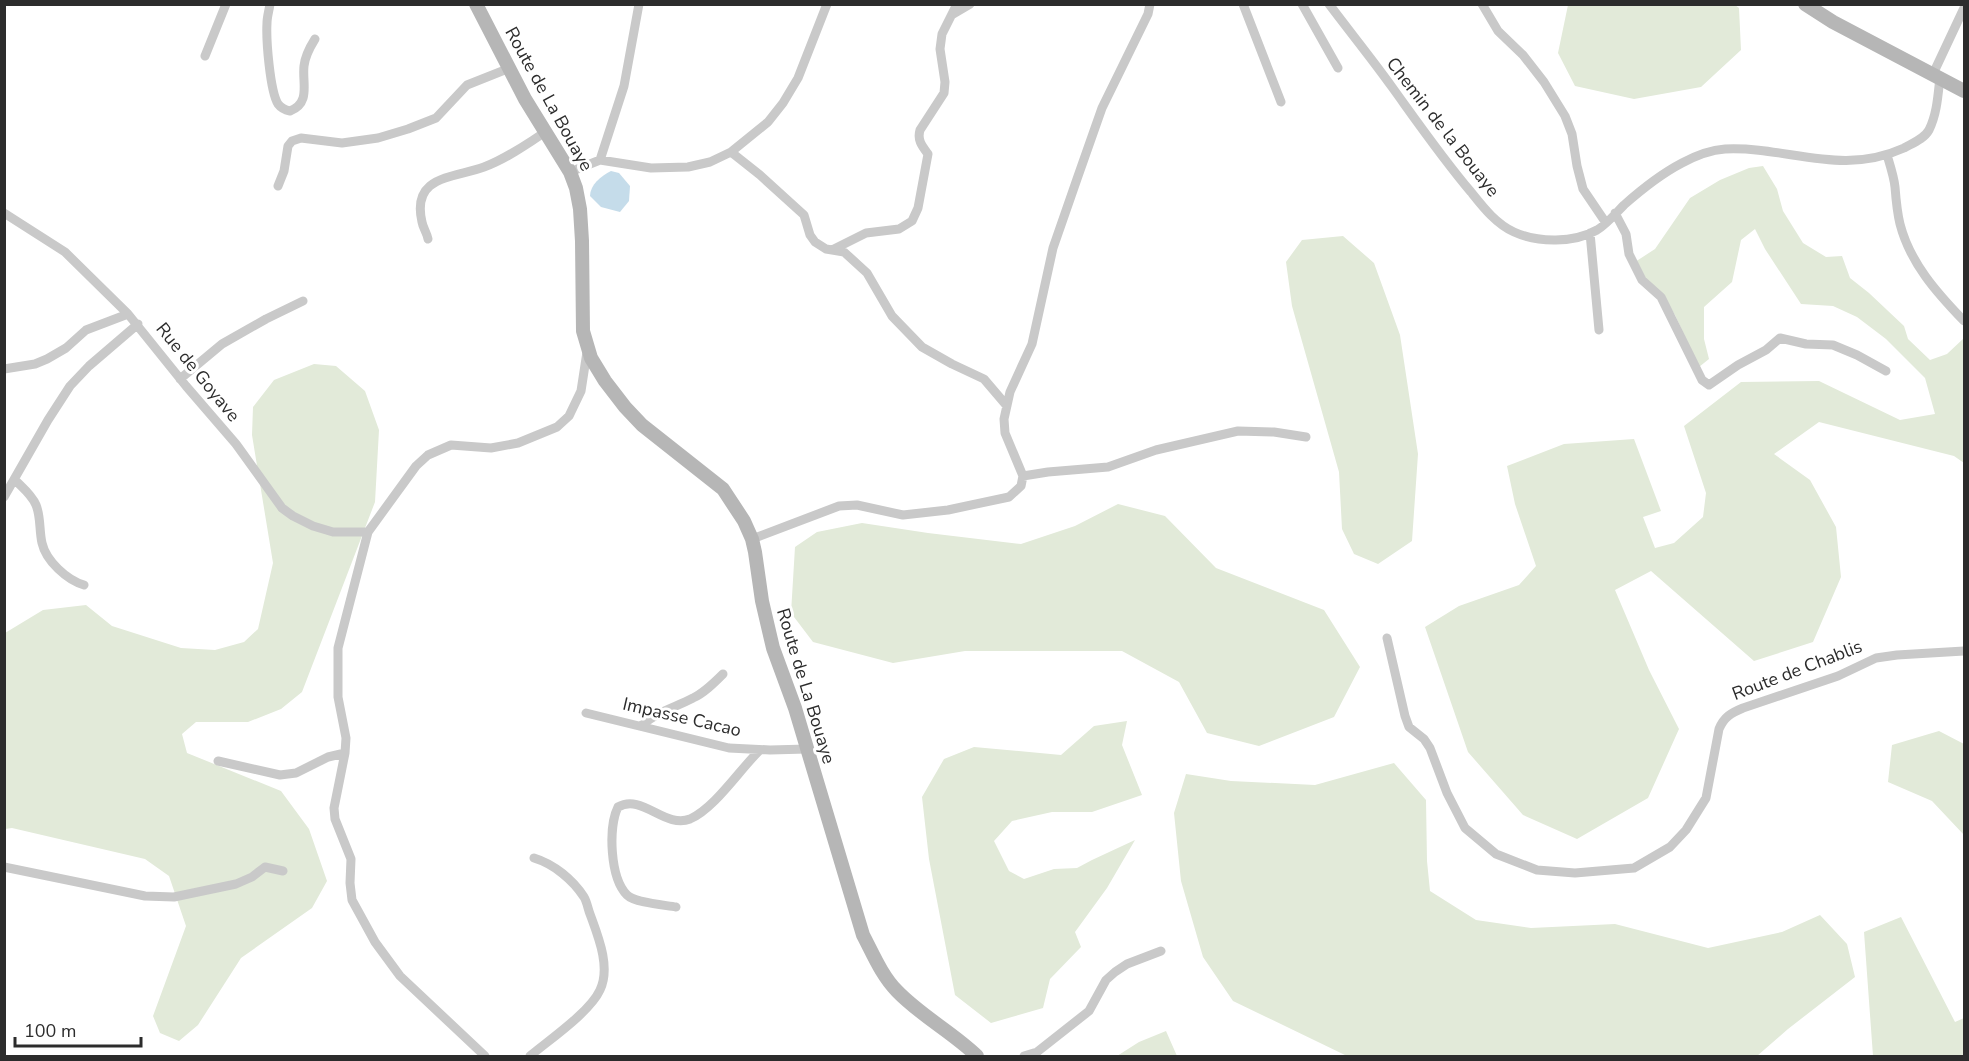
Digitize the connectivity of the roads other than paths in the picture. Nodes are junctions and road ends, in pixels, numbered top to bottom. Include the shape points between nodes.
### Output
1 (226, 4) edge
2 (270, 4) edge
3 (476, 4) edge
4 (639, 4) edge
5 (827, 4) edge
6 (957, 4) edge
7 (970, 4) edge
8 (1150, 4) edge
9 (1243, 4) edge
10 (1302, 4) edge
11 (1329, 4) edge
12 (1482, 4) edge
13 (1805, 4) edge
14 (1965, 8) edge
15 (953, 14) junction
16 (315, 39) dead end
17 (205, 56) dead end
18 (510, 68) junction
19 (1338, 68) dead end
20 (1937, 76) junction
21 (1965, 91) edge
22 (1281, 102) dead end
23 (544, 133) junction
24 (731, 152) junction
25 (1887, 155) junction
26 (600, 160) junction
27 (570, 172) junction
28 (278, 186) dead end
29 (4, 213) edge
30 (1616, 213) junction
31 (1606, 223) junction
32 (1590, 233) junction
33 (428, 239) dead end
34 (832, 250) junction
35 (303, 301) dead end
36 (128, 314) junction
37 (1965, 321) edge
38 (138, 324) junction
39 (1599, 330) dead end
40 (588, 350) junction
41 (4, 369) edge
42 (1886, 370) dead end
43 (180, 379) junction
44 (1007, 406) junction
45 (1306, 436) dead end
46 (1023, 476) junction
47 (15, 480) junction
48 (4, 497) edge
49 (368, 532) junction
50 (752, 539) junction
51 (84, 585) dead end
52 (1387, 638) dead end
53 (1965, 651) edge
54 (723, 674) dead end
55 (586, 713) dead end
56 (641, 726) junction
57 (807, 749) junction
58 (760, 750) junction
59 (345, 753) junction
60 (218, 761) dead end
61 (534, 858) dead end
62 (4, 867) edge
63 (283, 870) dead end
64 (676, 907) dead end
65 (1161, 951) dead end
66 (485, 1056) edge
67 (531, 1056) edge
68 (977, 1056) edge
69 (1024, 1056) edge

1 - 17 street
2 - 16 street via 270,62 274,94 283,109 290,111 304,98 304,65
3 - 18 main road, Route de La Bouaye
4 - 26 street via 624,86
5 - 24 street via 798,78 783,103 768,122
6 - 15 street
7 - 15 street
8 - 44 street via 1102,108 1067,204 1032,344
9 - 22 street
10 - 19 street
11 - 32 street, Chemin de la Bouaye via 1453,170 1503,226 1540,239 1566,239
12 - 31 street via 1498,31 1544,82 1565,116 1583,189
13 - 20 main road
14 - 20 street, Chemin de la Bouaye
15 - 34 street via 942,34 939,50 944,93 918,135 928,154 912,221 899,229 866,234
18 - 23 main road, Route de La Bouaye
18 - 28 street via 467,85 436,118 408,129 342,143 301,138 292,141
20 - 21 main road
20 - 25 street, Chemin de la Bouaye via 1938,103 1929,132
23 - 27 main road, Route de La Bouaye
23 - 33 street via 503,159 432,183 423,194 420,210
24 - 26 street via 688,167 651,168
24 - 34 street via 804,215 814,242
25 - 30 street, Chemin de la Bouaye via 1825,161 1723,149 1684,162 1661,175
25 - 37 street via 1900,226 1908,247 1938,293
26 - 27 street
27 - 40 main road, Route de La Bouaye via 580,208 583,331
29 - 36 street, Rue de Goyave via 65,252
30 - 31 street, Chemin de la Bouaye
30 - 42 street via 1642,280 1661,297 1702,380 1709,385 1780,338 1833,345
31 - 32 street, Chemin de la Bouaye
32 - 39 street
34 - 44 street via 844,252 867,273 892,316 922,347 984,379
35 - 43 street via 222,344
36 - 38 street, Rue de Goyave
36 - 41 street via 86,330 47,359
38 - 43 street, Rue de Goyave
38 - 47 street via 70,386
40 - 49 street via 581,391 569,416 556,427 518,443 490,448 451,445 428,455
40 - 50 main road, Route de La Bouaye via 625,407 723,489
43 - 49 street, Rue de Goyave via 236,444 282,508 313,526 333,532
44 - 46 street via 1005,433
45 - 46 street via 1238,431 1156,450 1108,467
46 - 50 street via 1021,486 1009,497 903,515 857,505 839,506
47 - 48 street
47 - 51 street via 32,496 37,507 46,552 67,577
49 - 59 street via 338,648 338,697
50 - 57 main road, Route de La Bouaye via 773,648
52 - 53 street, Route de Chablis via 1409,727 1430,748 1465,828 1496,854 1538,870 1575,873 1634,868 1670,847 1706,798 1719,729 1729,714 1838,676 1876,658
54 - 56 street via 696,697 668,708
55 - 56 street, Impasse Cacao
56 - 58 street, Impasse Cacao via 729,748
57 - 58 street, Impasse Cacao
57 - 68 main road, Route de La Bouaye via 852,903 878,964 895,990
58 - 64 street via 718,796 690,819 667,817 629,803 618,807 611,834 616,873 628,897
59 - 60 street via 296,773 280,775
59 - 66 street via 334,808 351,859 352,900 400,976
61 - 67 street via 563,873 585,897 603,966 600,990 592,1001
62 - 63 street via 145,896 174,897 236,884 265,867
65 - 69 street via 1115,972 1106,980 1089,1011 1037,1052

